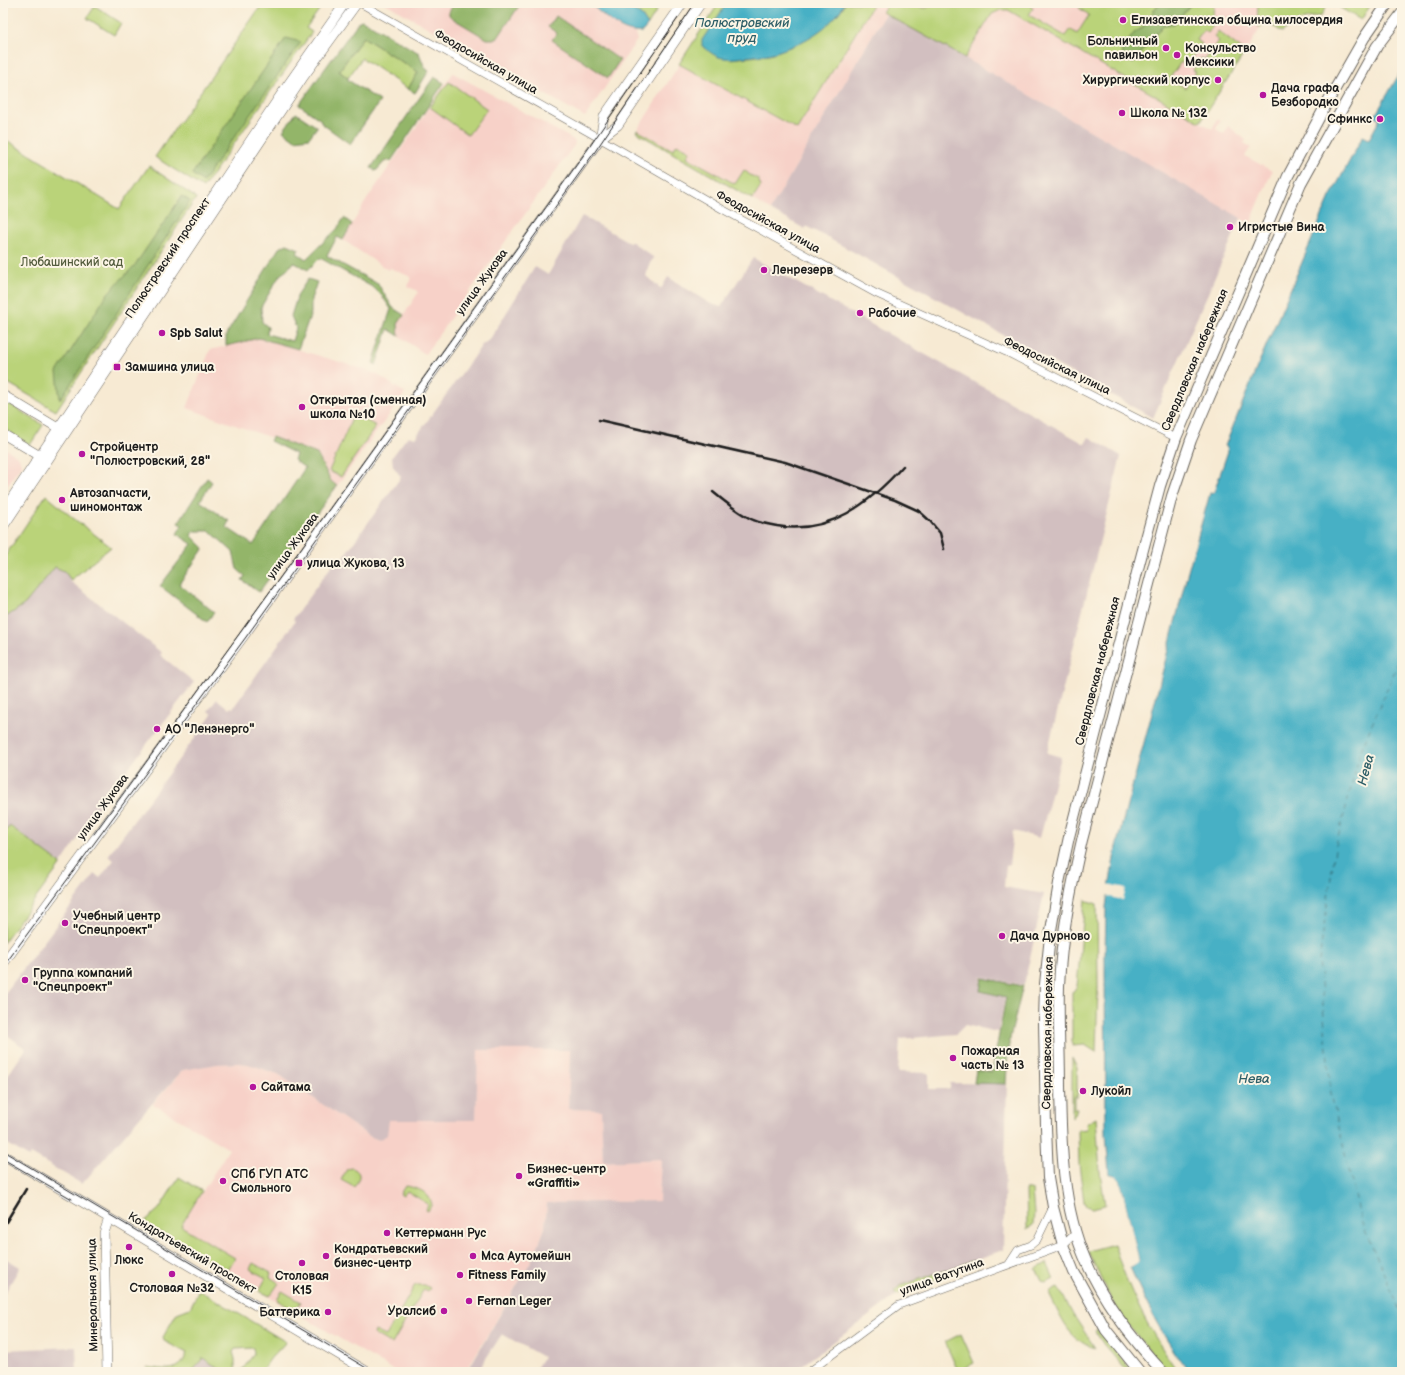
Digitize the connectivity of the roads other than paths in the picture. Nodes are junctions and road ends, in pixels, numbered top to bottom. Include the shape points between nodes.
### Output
1 (345, 3) edge
2 (356, 3) edge
3 (360, 3) edge
4 (682, 3) edge
5 (702, 3) edge
6 (1388, 3) edge
7 (1402, 13) edge
8 (600, 139) junction
9 (3, 395) edge
10 (62, 431) junction
11 (3, 434) edge
12 (1176, 438) junction
13 (43, 458) junction
14 (3, 511) edge
15 (3, 527) edge
16 (3, 964) edge
17 (3, 1155) edge
18 (1053, 1207) junction
19 (109, 1218) junction
20 (1076, 1233) junction
21 (1063, 1245) junction
22 (1009, 1264) junction
23 (107, 1372) edge
24 (368, 1372) edge
25 (809, 1372) edge
26 (1140, 1372) edge
27 (1163, 1372) edge

1 - 10 main road, Полюстровский проспект via 288,83
2 - 10 main road, Полюстровский проспект
3 - 8 street, Феодосийская улица
4 - 8 main road, улица Жукова via 604,116
5 - 8 main road, улица Жукова via 618,125
6 - 12 main road, Свердловская набережная via 1364,38 1288,176
7 - 20 main road, Свердловская набережная via 1377,46 1301,183 1191,440 1172,496 1082,840 1063,939 1059,986 1061,1126 1069,1208
8 - 12 street, Феодосийская улица via 875,293 1006,352
8 - 16 main road, улица Жукова via 238,643
9 - 10 main road
10 - 13 main road, Полюстровский проспект
11 - 13 main road
12 - 18 main road, Свердловская набережная via 1160,486 1071,830 1050,936 1044,1030 1048,1178
13 - 14 main road, Полюстровский проспект
13 - 15 main road, Полюстровский проспект
17 - 19 main road, Кондратьевский проспект
18 - 21 main road, Свердловская набережная
18 - 22 street via 1037,1240 1018,1250
19 - 23 main road, Минеральная улица via 104,1233
19 - 24 main road, Кондратьевский проспект
20 - 21 street, улица Ватутина
20 - 27 main road, Свердловская набережная via 1086,1261 1119,1321
21 - 22 street, улица Ватутина
21 - 26 main road, Свердловская набережная via 1074,1272 1106,1330
22 - 25 street, улица Ватутина via 899,1305

